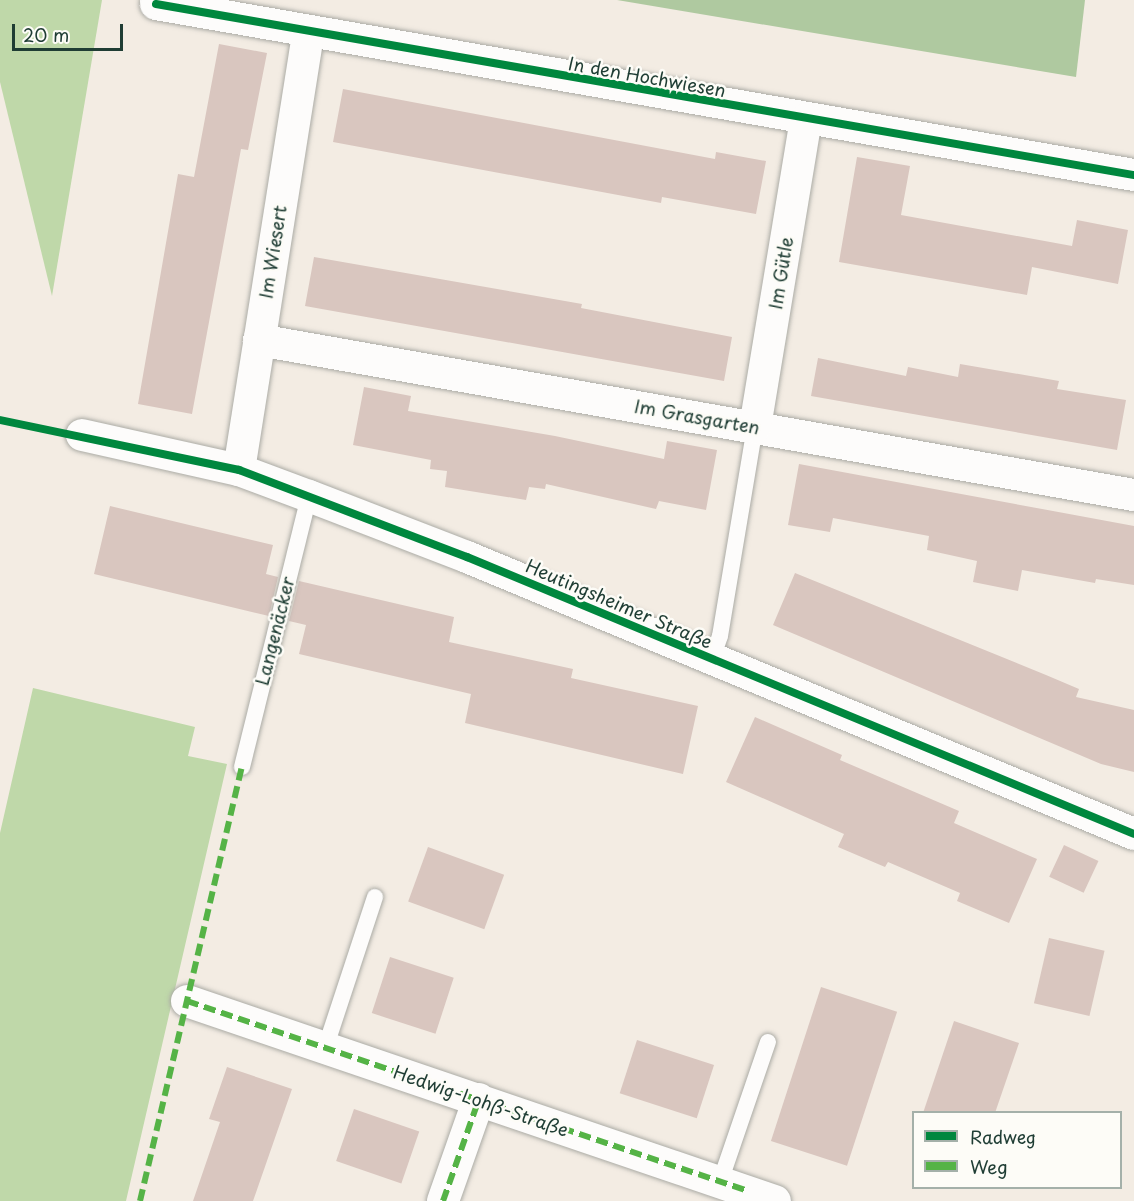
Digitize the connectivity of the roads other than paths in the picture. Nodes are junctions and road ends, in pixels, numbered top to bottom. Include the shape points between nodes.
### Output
1 (148, 2) edge
2 (308, 33) junction
3 (806, 120) junction
4 (1134, 175) edge
5 (259, 340) junction
6 (755, 428) junction
7 (82, 435) dead end
8 (239, 470) junction
9 (1134, 495) edge
10 (309, 496) junction
11 (712, 659) junction
12 (242, 766) dead end
13 (1134, 834) edge
14 (375, 897) dead end
15 (187, 1001) dead end
16 (768, 1042) dead end
17 (325, 1049) junction
18 (479, 1099) junction
19 (720, 1182) junction
20 (443, 1201) edge
21 (775, 1201) edge

1 - 2 street, In den Hochwiesen
2 - 3 street, In den Hochwiesen
2 - 5 street, Im Wiesert
3 - 4 street, In den Hochwiesen
3 - 6 street, Im Gütle
5 - 6 street, Im Grasgarten
5 - 8 street, Im Wiesert
6 - 9 street, Im Grasgarten
6 - 11 lane via 720,636
7 - 8 street, Heutingsheimer Straße
8 - 10 street, Heutingsheimer Straße
10 - 11 street, Heutingsheimer Straße
10 - 12 lane, Langenäcker
11 - 13 street, Heutingsheimer Straße
14 - 17 lane
15 - 17 street, Hedwig-Lohß-Straße
16 - 19 lane
17 - 18 street, Hedwig-Lohß-Straße
18 - 19 street, Hedwig-Lohß-Straße
18 - 20 street
19 - 21 street, Hedwig-Lohß-Straße

